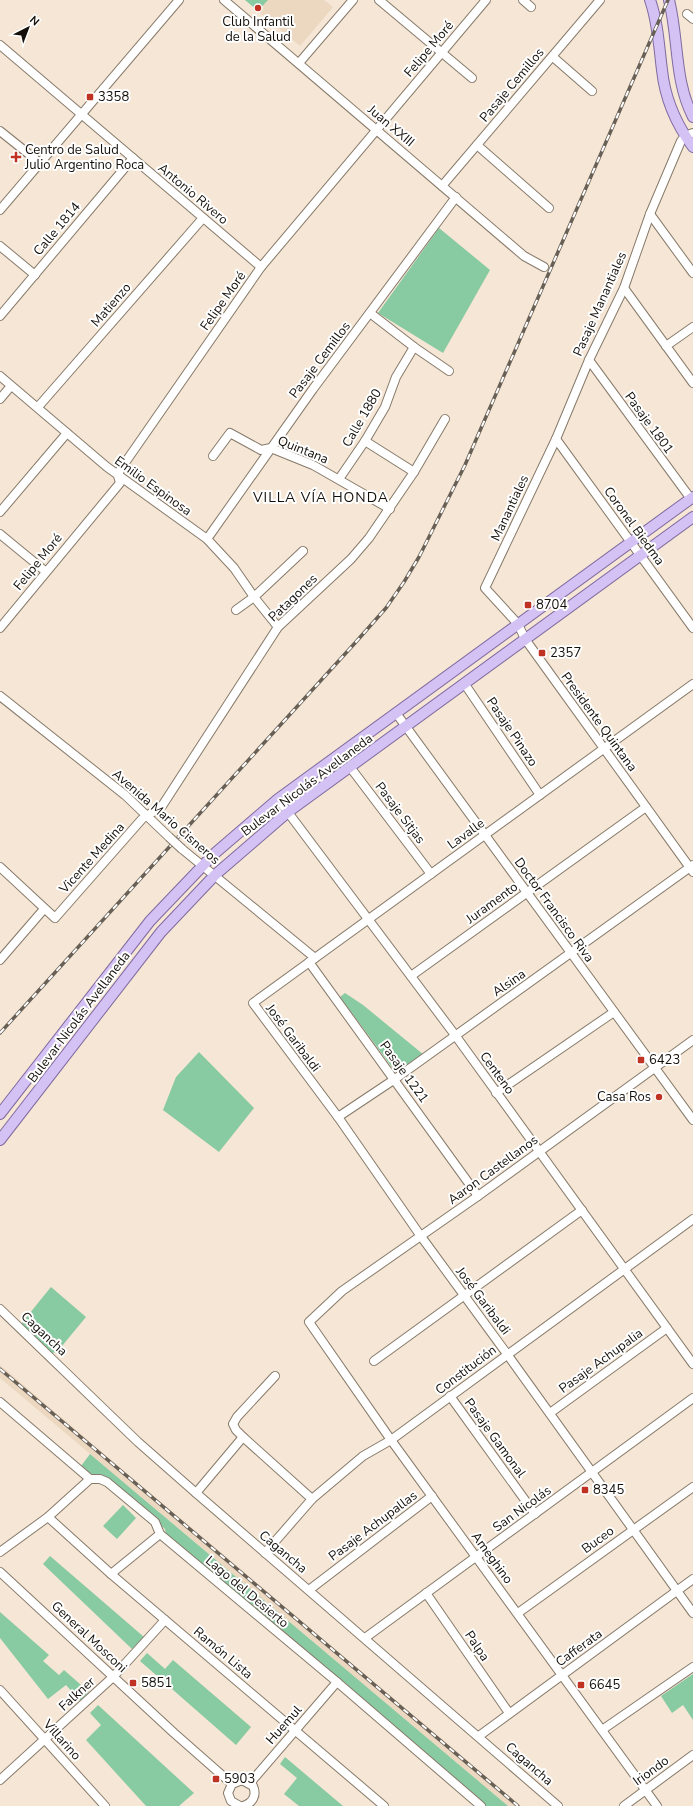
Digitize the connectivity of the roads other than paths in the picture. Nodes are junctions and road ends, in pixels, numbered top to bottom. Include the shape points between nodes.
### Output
1 (179, 0) edge
2 (224, 0) edge
3 (353, 0) edge
4 (379, 0) edge
5 (486, 0) edge
6 (523, 0) edge
7 (600, 0) edge
8 (650, 0) edge
9 (669, 0) edge
10 (531, 7) dead end
11 (0, 45) edge
12 (442, 52) junction
13 (553, 57) junction
14 (298, 63) junction
15 (472, 78) dead end
16 (592, 91) dead end
17 (82, 114) junction
18 (693, 117) edge
19 (377, 130) junction
20 (0, 131) edge
21 (689, 134) edge
22 (477, 145) junction
23 (693, 147) edge
24 (133, 158) junction
25 (40, 163) junction
26 (442, 186) junction
27 (456, 197) junction
28 (549, 208) dead end
29 (0, 210) edge
30 (650, 214) junction
31 (203, 218) junction
32 (0, 246) edge
33 (544, 266) dead end
34 (261, 267) junction
35 (693, 273) edge
36 (35, 275) junction
37 (624, 288) junction
38 (370, 313) junction
39 (0, 316) edge
40 (693, 327) edge
41 (666, 346) junction
42 (414, 347) junction
43 (589, 360) junction
44 (449, 371) dead end
45 (0, 376) edge
46 (693, 383) edge
47 (11, 386) junction
48 (0, 399) edge
49 (38, 408) junction
50 (445, 419) dead end
51 (66, 433) junction
52 (556, 439) junction
53 (365, 441) junction
54 (271, 448) junction
55 (213, 456) dead end
56 (414, 472) junction
57 (118, 476) junction
58 (338, 479) junction
59 (692, 498) edge
60 (390, 509) junction
61 (0, 512) edge
62 (693, 517) edge
63 (0, 534) edge
64 (207, 540) junction
65 (631, 542) junction
66 (303, 551) dead end
67 (640, 555) junction
68 (45, 571) junction
69 (485, 588) joint
70 (254, 597) junction
71 (236, 610) dead end
72 (518, 624) junction
73 (278, 627) junction
74 (0, 628) edge
75 (693, 628) edge
76 (525, 640) junction
77 (464, 683) junction
78 (693, 684) edge
79 (0, 696) edge
80 (396, 713) junction
81 (406, 726) junction
82 (604, 748) junction
83 (350, 767) junction
84 (540, 795) junction
85 (278, 799) junction
86 (646, 807) junction
87 (288, 812) junction
88 (146, 815) junction
89 (484, 835) junction
90 (202, 865) junction
91 (0, 867) edge
92 (692, 868) edge
93 (431, 874) junction
94 (215, 875) junction
95 (526, 892) junction
96 (44, 909) junction
97 (369, 919) junction
98 (571, 954) junction
99 (0, 960) edge
100 (312, 960) junction
101 (411, 976) junction
102 (253, 1004) joint
103 (614, 1012) junction
104 (455, 1036) junction
105 (693, 1040) edge
106 (655, 1068) junction
107 (395, 1079) junction
108 (496, 1093) junction
109 (0, 1114) edge
110 (338, 1118) junction
111 (693, 1120) edge
112 (0, 1140) edge
113 (539, 1152) junction
114 (478, 1196) junction
115 (582, 1210) junction
116 (693, 1219) edge
117 (420, 1236) junction
118 (624, 1269) junction
119 (464, 1296) junction
120 (0, 1309) edge
121 (309, 1322) joint
122 (666, 1328) junction
123 (507, 1354) junction
124 (374, 1361) dead end
125 (693, 1364) edge
126 (275, 1376) dead end
127 (450, 1396) junction
128 (693, 1398) edge
129 (0, 1402) edge
130 (550, 1413) junction
131 (243, 1437) junction
132 (391, 1440) junction
133 (592, 1472) junction
134 (90, 1479) junction
135 (693, 1487) edge
136 (196, 1493) junction
137 (432, 1496) junction
138 (312, 1499) junction
139 (536, 1514) junction
140 (48, 1517) junction
141 (634, 1530) junction
142 (160, 1534) junction
143 (0, 1552) edge
144 (265, 1553) junction
145 (477, 1557) junction
146 (0, 1572) edge
147 (111, 1574) junction
148 (693, 1579) edge
149 (309, 1590) junction
150 (677, 1591) junction
151 (426, 1593) junction
152 (693, 1612) edge
153 (518, 1613) junction
154 (165, 1620) junction
155 (365, 1638) junction
156 (693, 1666) edge
157 (562, 1674) junction
158 (114, 1677) junction
159 (337, 1682) junction
160 (0, 1690) edge
161 (508, 1713) junction
162 (602, 1730) junction
163 (295, 1731) junction
164 (479, 1736) junction
165 (45, 1738) junction
166 (693, 1755) edge
167 (0, 1780) edge
168 (250, 1783) junction
169 (232, 1784) junction
170 (646, 1790) junction
171 (228, 1803) edge
172 (254, 1804) edge
173 (105, 1806) edge
174 (240, 1806) edge
175 (243, 1806) edge
176 (384, 1806) edge
177 (481, 1806) edge
178 (558, 1806) edge
179 (624, 1806) edge
180 (657, 1806) edge

1 - 17 street
2 - 14 street, Juan XXIII
3 - 14 street
4 - 12 street
5 - 12 street, Felipe Moré
6 - 10 street
7 - 13 street, Pasaje Cemillos
8 - 21 main road via 655,15 668,99 678,125
9 - 18 main road via 676,33 681,86
11 - 17 street, Antonio Rivero
12 - 15 street
12 - 19 street, Felipe Moré
13 - 16 street
13 - 22 street, Pasaje Cemillos
14 - 19 street, Juan XXIII
17 - 24 street, Antonio Rivero
17 - 25 street
19 - 26 street, Juan XXIII
19 - 34 street, Felipe Moré
20 - 25 street
21 - 23 main road
21 - 30 street, Pasaje Manantiales via 681,141
22 - 26 street, Pasaje Cemillos
22 - 28 street
24 - 31 street, Antonio Rivero
24 - 36 street, Calle 1814
25 - 29 street
26 - 27 street, Juan XXIII
27 - 33 street, Juan XXIII via 524,256
27 - 38 street, Pasaje Cemillos
30 - 35 street
30 - 37 street, Pasaje Manantiales
31 - 34 street, Antonio Rivero
31 - 49 street, Matienzo
32 - 36 street
34 - 57 street, Felipe Moré
36 - 39 street, Calle 1814
37 - 41 street
37 - 43 street, Pasaje Manantiales
38 - 42 street
38 - 54 street, Pasaje Cemillos
40 - 41 street
41 - 46 street
42 - 44 street
42 - 53 street, Calle 1880 via 396,377 385,407
43 - 52 street, Pasaje Manantiales
43 - 59 street, Pasaje 1801
45 - 47 street, Emilio Espinosa
47 - 48 street
47 - 49 street, Emilio Espinosa
49 - 51 street, Emilio Espinosa
50 - 56 street, Patagones
51 - 57 street, Emilio Espinosa
51 - 61 street
52 - 65 street, Coronel Biedma
52 - 69 street, Manantiales
53 - 56 street
53 - 58 street, Calle 1880
54 - 55 street, Quintana via 261,450 230,433
54 - 58 street, Quintana
54 - 64 street, Pasaje Cemillos
56 - 60 street, Patagones
57 - 64 street, Emilio Espinosa
57 - 68 street, Felipe Moré via 120,483
58 - 60 street, Quintana
59 - 65 main road, Bulevar Nicolás Avellaneda
60 - 73 street, Patagones via 351,559
62 - 67 main road, Bulevar Nicolás Avellaneda
63 - 68 street
64 - 70 street, Emilio Espinosa via 234,568
65 - 67 street, Coronel Biedma
65 - 72 main road, Bulevar Nicolás Avellaneda
66 - 70 street
67 - 75 street, Coronel Biedma
67 - 76 main road, Bulevar Nicolás Avellaneda
68 - 74 street, Felipe Moré
69 - 72 street, Presidente Quintana
70 - 71 street
70 - 73 street, Emilio Espinosa
72 - 76 street, Presidente Quintana
72 - 80 main road, Bulevar Nicolás Avellaneda
73 - 88 street, Patagones via 162,806
76 - 77 main road, Bulevar Nicolás Avellaneda
76 - 82 street, Presidente Quintana
77 - 81 main road, Bulevar Nicolás Avellaneda
77 - 84 street, Pasaje Pinazo
78 - 82 street, Lavalle
79 - 88 street, Avenida Mario Cisneros via 125,795
80 - 81 street, Doctor Francisco Riva
80 - 85 main road, Bulevar Nicolás Avellaneda
81 - 83 main road, Bulevar Nicolás Avellaneda
81 - 89 street, Doctor Francisco Riva
82 - 84 street, Lavalle
82 - 86 street, Presidente Quintana
83 - 87 main road, Bulevar Nicolás Avellaneda
83 - 93 street, Pasaje Sitjas
84 - 89 street, Lavalle
85 - 87 street, Centeno
85 - 90 main road, Bulevar Nicolás Avellaneda
86 - 92 street, Presidente Quintana
86 - 95 street, Juramento
87 - 94 main road, Bulevar Nicolás Avellaneda
87 - 97 street, Centeno
88 - 90 street, Avenida Mario Cisneros, bridge
88 - 96 street, Vicente Medina via 55,918
89 - 93 street, Lavalle
89 - 95 street, Doctor Francisco Riva
90 - 94 street, Avenida Mario Cisneros
90 - 109 main road, Bulevar Nicolás Avellaneda via 133,940
91 - 96 street
92 - 98 street, Alsina
93 - 97 street, Lavalle
94 - 100 street, Avenida Mario Cisneros
94 - 112 main road, Bulevar Nicolás Avellaneda via 178,912 144,952
95 - 98 street, Doctor Francisco Riva
95 - 101 street, Juramento
96 - 99 street
97 - 100 street, Lavalle
97 - 101 street, Centeno
98 - 103 street, Doctor Francisco Riva
98 - 104 street, Alsina
100 - 102 street, Lavalle
100 - 107 street, Pasaje 1221
101 - 104 street, Centeno
102 - 110 street, José Garibaldi
103 - 106 street, Doctor Francisco Riva
103 - 108 street
104 - 107 street, Alsina
104 - 108 street, Centeno
105 - 106 street, Aaron Castellanos
106 - 111 street, Doctor Francisco Riva
106 - 113 street, Aaron Castellanos
107 - 110 street, Alsina
107 - 114 street, Pasaje 1221
108 - 113 street, Centeno
110 - 117 street, José Garibaldi
113 - 114 street, Aaron Castellanos
113 - 115 street, Centeno
114 - 117 street, Aaron Castellanos
115 - 118 street, Centeno
115 - 119 street
116 - 118 street, Constitución
117 - 119 street, José Garibaldi
117 - 121 street, Aaron Castellanos via 342,1291
118 - 122 street, Centeno
118 - 123 street, Constitución
119 - 123 street, José Garibaldi
119 - 124 street
120 - 136 street, Cagancha via 138,1442
121 - 132 street, Ameghino
122 - 125 street, Centeno
122 - 130 street, Pasaje Achupalia
123 - 127 street, Constitución
123 - 130 street, José Garibaldi
126 - 131 street via 233,1424
127 - 132 street, Constitución
127 - 139 street, Pasaje Gamonal
128 - 133 street, San Nicolás
129 - 134 street, Lago del Desierto
130 - 133 street, José Garibaldi
131 - 136 street
131 - 138 street
132 - 137 street, Ameghino
132 - 138 street, Constitución via 363,1456
133 - 139 street, San Nicolás
133 - 141 street, José Garibaldi
134 - 140 street
134 - 142 street, Lago del Desierto via 107,1482 155,1522
135 - 141 street, Buceo
136 - 144 street, Cagancha
137 - 145 street, Ameghino
137 - 149 street, Pasaje Achupallas
138 - 144 street, Constitución
139 - 145 street, San Nicolás
140 - 143 street
140 - 147 street, Ramón Lista
141 - 150 street, José Garibaldi
141 - 153 street, Buceo
142 - 147 street
142 - 159 street, Lago del Desierto
144 - 149 street, Cagancha
145 - 151 street, San Nicolás
145 - 153 street, Ameghino
146 - 158 street, General Mosconi
147 - 154 street, Ramón Lista
148 - 150 street, Cafferata
149 - 155 street, Cagancha
150 - 152 street, José Garibaldi
150 - 157 street, Cafferata
151 - 155 street, San Nicolás
151 - 161 street, Palpa
153 - 157 street, Ameghino
154 - 158 street, Falkner
154 - 163 street, Ramón Lista
155 - 164 street, Cagancha
156 - 162 street
157 - 161 street, Cafferata
157 - 162 street, Ameghino
158 - 165 street, Falkner
158 - 169 street, General Mosconi
159 - 163 street, Huemul
159 - 177 street, Lago del Desierto
160 - 165 street, Villarino
161 - 164 street, Cafferata
162 - 170 street, Ameghino
163 - 168 street, Huemul
163 - 176 street, Ramón Lista
164 - 178 street, Cagancha
165 - 167 street, Falkner
165 - 173 street, Villarino
166 - 170 street, Iriondo
168 - 169 street via 242,1780
168 - 172 street via 255,1794
169 - 171 street via 228,1792
170 - 179 street, Iriondo
170 - 180 street, Ameghino
171 - 174 street
172 - 175 street

